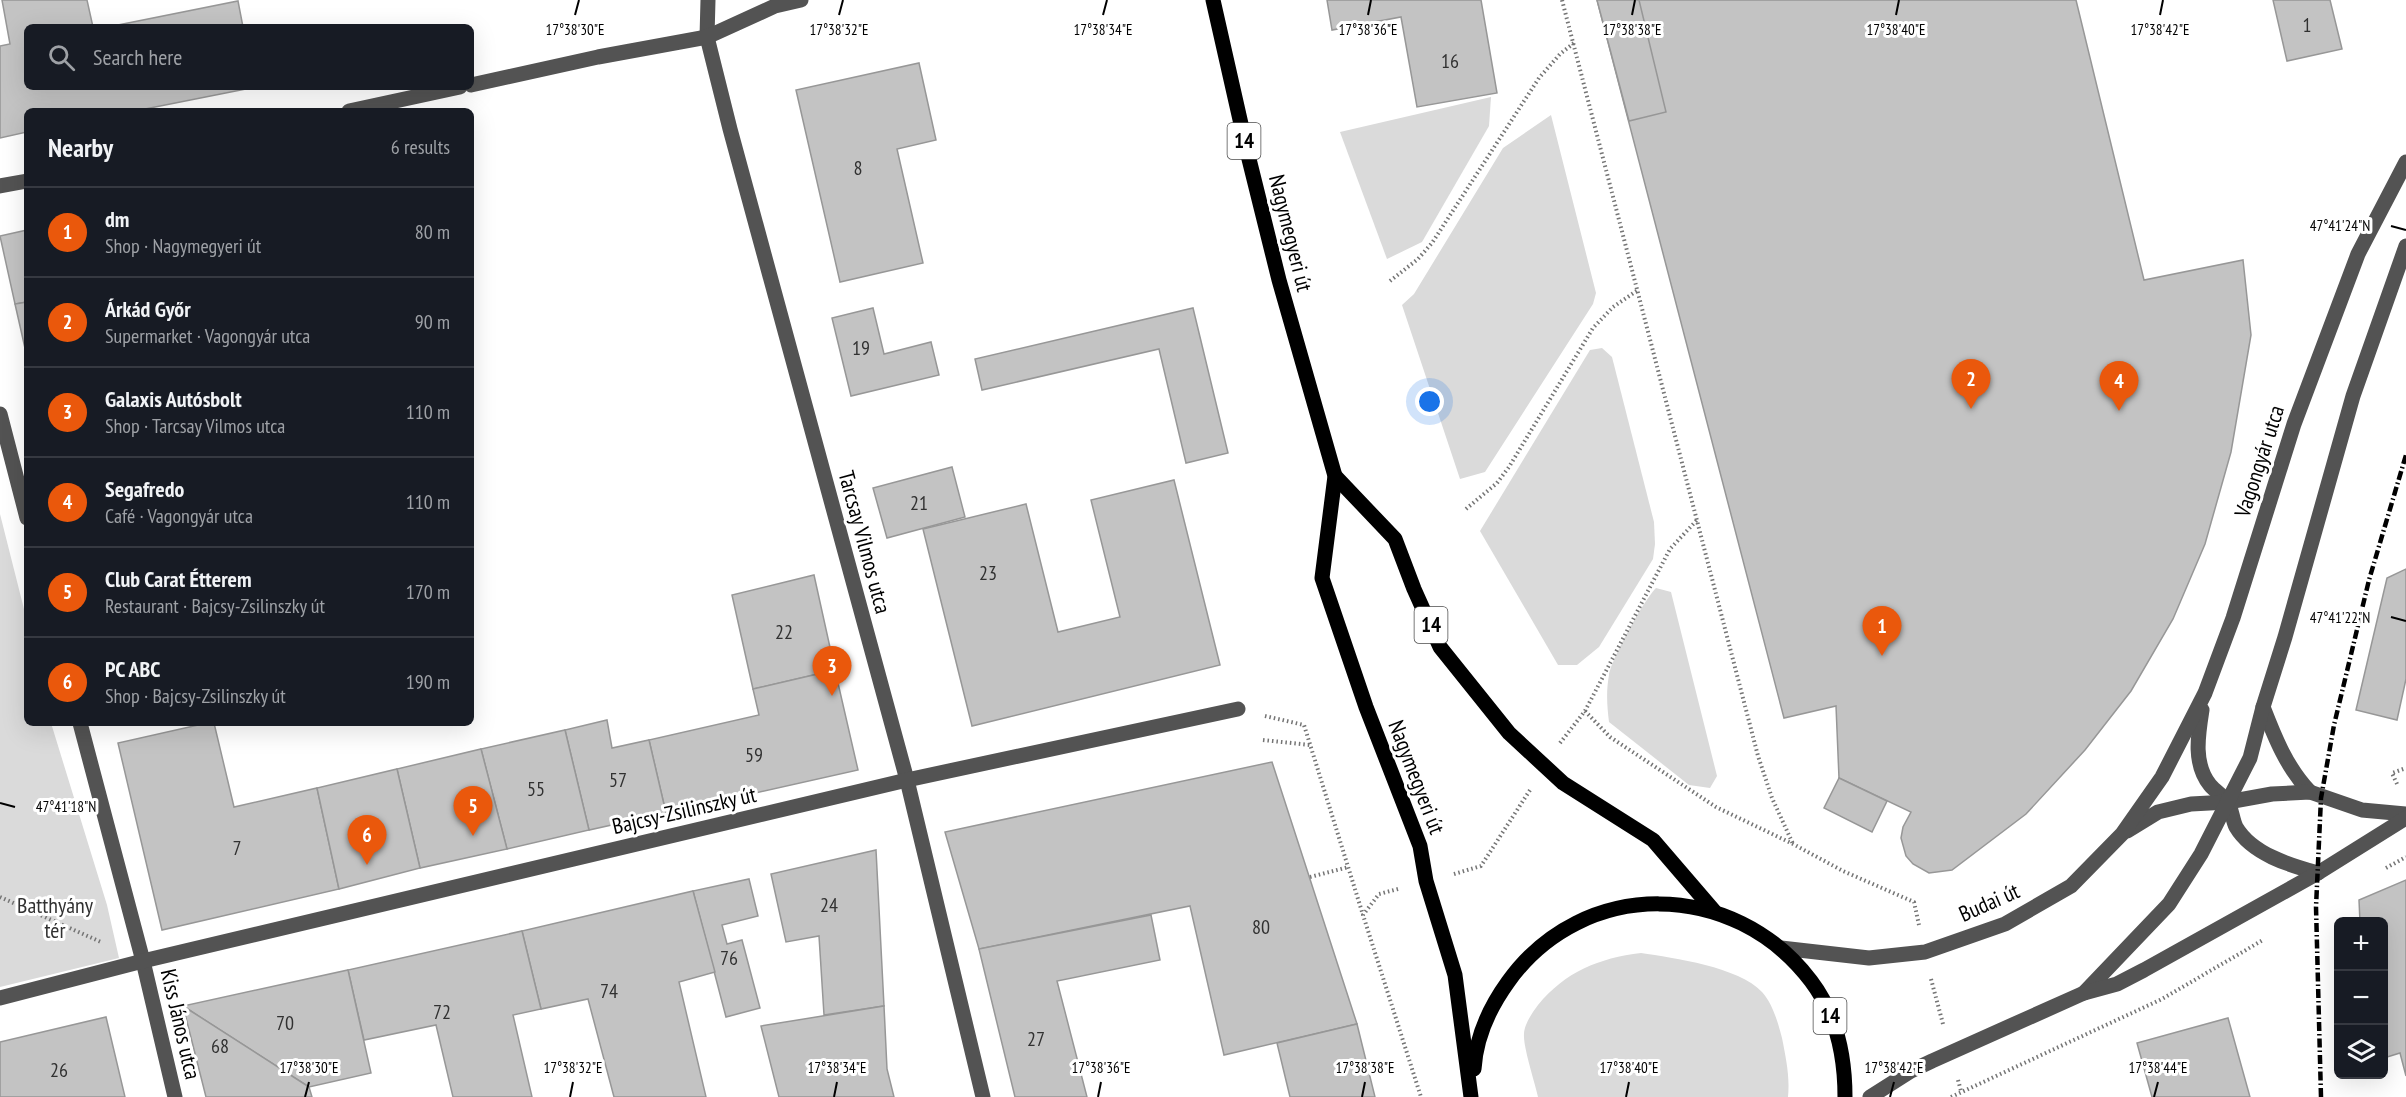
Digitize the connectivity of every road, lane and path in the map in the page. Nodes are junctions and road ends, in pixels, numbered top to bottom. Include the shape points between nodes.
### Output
1 (708, 0) edge
2 (801, 0) edge
3 (1213, 0) edge
4 (1562, 0) edge
5 (707, 37) junction
6 (1574, 43) junction
7 (474, 84) edge
8 (446, 90) edge
9 (363, 108) edge
10 (2406, 162) edge
11 (24, 182) edge
12 (0, 186) edge
13 (2406, 246) edge
14 (1390, 281) dead end
15 (1638, 290) junction
16 (0, 414) edge
17 (1335, 476) junction
18 (24, 506) edge
19 (1466, 509) dead end
20 (1697, 520) junction
21 (2205, 693) junction
22 (2263, 707) junction
23 (1238, 709) joint
24 (81, 726) edge
25 (1263, 740) dead end
26 (1310, 745) junction
27 (2162, 777) joint
28 (907, 780) junction
29 (2310, 792) junction
30 (1523, 802) dead end
31 (2228, 802) junction
32 (2406, 816) edge
33 (2122, 834) junction
34 (1793, 844) junction
35 (1349, 867) junction
36 (2318, 873) junction
37 (1310, 877) dead end
38 (1426, 881) junction
39 (0, 897) edge
40 (1714, 911) junction
41 (1363, 915) junction
42 (1781, 948) junction
43 (1925, 952) junction
44 (143, 961) junction
45 (2084, 993) junction
46 (0, 998) edge
47 (1942, 1020) dead end
48 (1961, 1091) dead end
49 (175, 1097) edge
50 (983, 1097) edge
51 (1421, 1097) edge
52 (1472, 1097) edge
53 (1845, 1097) edge
54 (1870, 1097) edge
55 (1951, 1097) edge

1 - 5 street, Tarcsay Vilmos utca
2 - 5 street via 775,6
3 - 17 main road, Nagymegyeri út / 14 via 1279,280
4 - 6 path
5 - 7 street
5 - 28 street, Tarcsay Vilmos utca
6 - 14 path via 1539,78 1432,243
6 - 15 path
8 - 9 street
10 - 21 street, Vagongyár utca via 2358,254 2294,424 2233,618
11 - 12 street
13 - 22 street via 2353,396
15 - 19 path via 1613,307 1593,328 1509,467 1490,490
15 - 20 path
16 - 18 street
17 - 38 main road, Nagymegyeri út / 14 via 1322,578 1420,846
17 - 40 main road, Nagymegyeri út / 14 via 1395,539 1440,647 1509,733 1563,783 1653,840
20 - 34 path via 1758,756
20 - 34 path via 1670,549 1585,711 1610,737 1660,772 1716,807
21 - 27 street, Vagongyár utca
21 - 31 street via 2198,752 2209,785
22 - 29 street via 2288,763
22 - 31 street via 2250,758
23 - 26 path via 1304,725
23 - 28 street, Bajcsy-Zsilinszky út
24 - 44 street
25 - 26 path
26 - 35 path
27 - 33 street, Budai út
28 - 44 street, Bajcsy-Zsilinszky út
28 - 50 street, Tarcsay Vilmos utca
29 - 31 street
29 - 32 street via 2362,810
30 - 38 path via 1481,866
31 - 33 street via 2191,804 2158,812
31 - 36 street via 2236,826 2248,843 2294,867
31 - 45 street via 2169,904
32 - 36 street
33 - 43 street, Budai út via 2071,886 2005,924
34 - 43 path via 1914,902
35 - 37 path
35 - 41 path
36 - 45 street via 2126,979
38 - 41 path via 1378,894
38 - 52 main road, Nagymegyeri út / 14 via 1455,975
39 - 44 path
40 - 42 main road, 14 via 1750,927
40 - 52 main road, 14 via 1663,903 1611,909 1563,928 1522,961 1493,1003 1475,1052
41 - 51 path
42 - 43 street, Budai út via 1869,957
42 - 53 main road, 14 via 1812,982 1833,1023 1845,1067
43 - 47 path
44 - 46 street
44 - 49 street, Kiss János utca
45 - 54 street via 1921,1066
48 - 55 path

